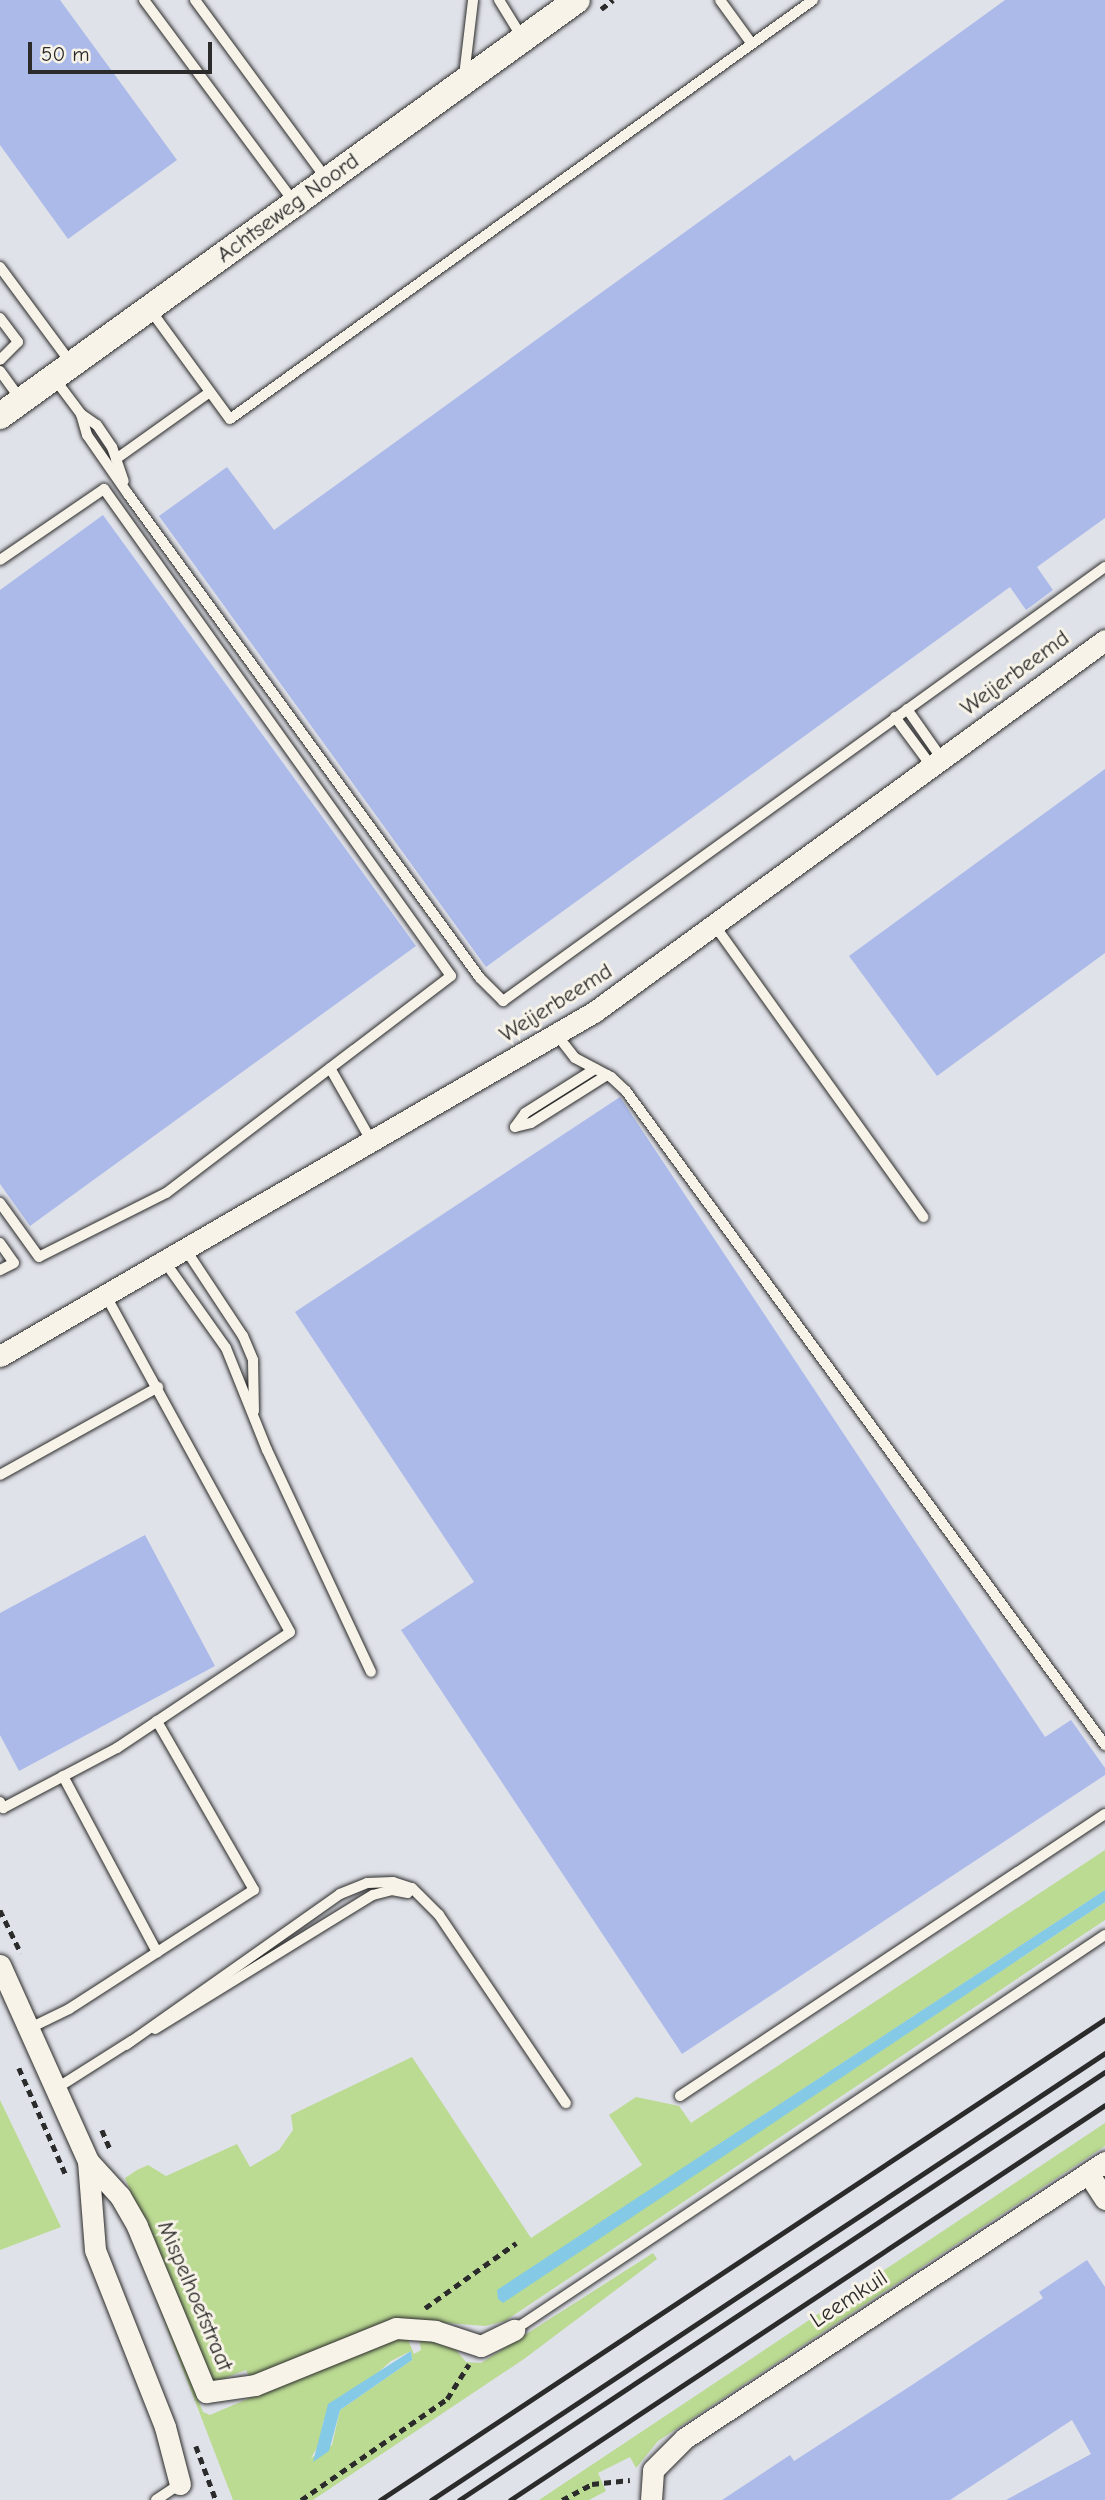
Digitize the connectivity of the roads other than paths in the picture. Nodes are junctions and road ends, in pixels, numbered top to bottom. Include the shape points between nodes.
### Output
1 (144, 0) edge
2 (195, 0) edge
3 (473, 0) edge
4 (499, 0) edge
5 (577, 0) edge
6 (720, 0) edge
7 (813, 0) edge
8 (523, 39) junction
9 (752, 44) junction
10 (464, 82) junction
11 (327, 180) junction
12 (295, 203) junction
13 (0, 267) edge
14 (149, 308) junction
15 (0, 318) edge
16 (0, 360) edge
17 (62, 370) junction
18 (0, 371) edge
19 (210, 392) junction
20 (10, 408) edge
21 (81, 414) junction
22 (116, 459) junction
23 (128, 494) junction
24 (0, 561) edge
25 (1105, 567) edge
26 (1105, 640) edge
27 (907, 709) junction
28 (895, 716) junction
29 (937, 763) junction
30 (715, 926) junction
31 (557, 1035) junction
32 (330, 1068) junction
33 (595, 1069) junction
34 (607, 1074) junction
35 (372, 1143) junction
36 (0, 1203) edge
37 (923, 1217) dead end
38 (0, 1243) edge
39 (186, 1250) junction
40 (165, 1262) junction
41 (0, 1270) edge
42 (106, 1296) junction
43 (0, 1356) edge
44 (158, 1387) junction
45 (254, 1418) junction
46 (0, 1475) edge
47 (371, 1672) dead end
48 (157, 1721) junction
49 (1105, 1745) edge
50 (63, 1776) junction
51 (0, 1802) edge
52 (1105, 1814) edge
53 (427, 1901) junction
54 (1105, 1935) edge
55 (158, 1952) junction
56 (0, 1965) edge
57 (30, 2028) junction
58 (125, 2045) junction
59 (57, 2088) junction
60 (680, 2096) dead end
61 (566, 2104) dead end
62 (88, 2161) junction
63 (1097, 2168) edge
64 (1105, 2199) edge
65 (514, 2330) joint
66 (180, 2484) joint
67 (651, 2494) edge
68 (156, 2500) edge

1 - 12 lane
2 - 11 lane
3 - 10 lane
4 - 8 lane
5 - 8 street, Achtseweg Noord
6 - 9 lane
7 - 9 lane
8 - 10 street, Achtseweg Noord
9 - 19 lane via 230,419
10 - 11 street, Achtseweg Noord
11 - 12 street, Achtseweg Noord
12 - 14 street, Achtseweg Noord
13 - 17 lane
14 - 17 street, Achtseweg Noord
14 - 19 lane
15 - 16 lane via 18,342
17 - 20 street, Achtseweg Noord
17 - 21 lane
18 - 20 lane
19 - 22 lane
21 - 22 lane via 97,425
21 - 23 lane via 87,435
22 - 23 lane
23 - 28 lane via 480,978 503,1001
24 - 32 lane via 104,489 451,976
25 - 27 lane
26 - 29 street, Weijerbeemd
27 - 28 lane
27 - 29 lane
28 - 29 lane
29 - 30 street, Weijerbeemd
30 - 31 street, Weijerbeemd
30 - 37 lane
31 - 33 lane via 575,1058
31 - 35 street, Weijerbeemd
32 - 35 lane
32 - 36 lane via 166,1194 39,1257
33 - 34 lane
33 - 34 lane via 525,1113 515,1127 531,1124
34 - 49 lane via 626,1091
35 - 39 street, Weijerbeemd
38 - 41 lane via 14,1263
39 - 40 street, Weijerbeemd
39 - 45 lane via 243,1336 253,1360
40 - 42 street, Weijerbeemd
40 - 45 lane via 226,1348
42 - 43 street, Weijerbeemd
42 - 44 lane
44 - 46 lane
44 - 48 lane via 290,1632
45 - 47 lane
48 - 50 lane
48 - 55 lane via 254,1890
50 - 51 lane via 3,1808
50 - 55 lane
52 - 60 lane
53 - 58 lane via 392,1890 373,1895 203,2002
53 - 58 lane via 412,1888 393,1882 367,1883 340,1894
53 - 61 lane
54 - 65 lane
55 - 57 lane
56 - 57 street, Mispelhoefstraat
57 - 59 street, Mispelhoefstraat
58 - 59 lane
59 - 62 street, Mispelhoefstraat
62 - 65 street, Mispelhoefstraat via 120,2196 137,2226 206,2392 255,2385 396,2328 435,2331 476,2346
62 - 66 street, Mispelhoefstraat via 95,2250 164,2427
63 - 64 street
63 - 67 street, Leemkuil via 685,2438 653,2470
66 - 68 lane

